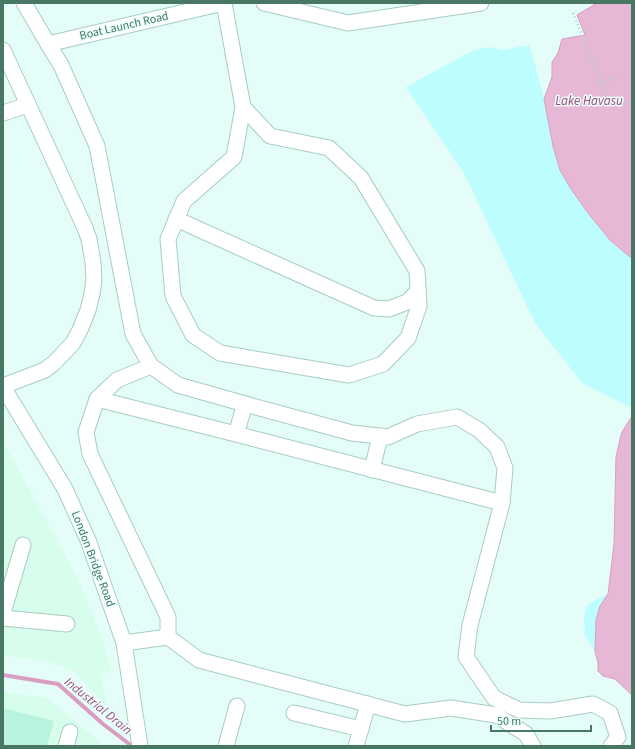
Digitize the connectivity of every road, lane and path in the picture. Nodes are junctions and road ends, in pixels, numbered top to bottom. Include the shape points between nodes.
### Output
1 (24, 3) edge
2 (224, 3) edge
3 (264, 3) edge
4 (481, 3) edge
5 (573, 13) dead end
6 (48, 44) junction
7 (3, 50) edge
8 (617, 76) dead end
9 (601, 83) junction
10 (632, 104) edge
11 (28, 105) junction
12 (243, 107) junction
13 (3, 113) edge
14 (176, 218) junction
15 (418, 291) junction
16 (150, 366) junction
17 (3, 387) edge
18 (97, 400) junction
19 (245, 404) junction
20 (236, 434) junction
21 (380, 436) junction
22 (372, 470) junction
23 (502, 503) junction
24 (23, 545) dead end
25 (3, 613) edge
26 (3, 618) edge
27 (67, 624) dead end
28 (168, 637) junction
29 (124, 642) junction
30 (368, 704) junction
31 (237, 706) dead end
32 (294, 713) dead end
33 (361, 729) junction
34 (140, 746) edge
35 (226, 746) edge
36 (356, 746) edge
37 (533, 746) edge
38 (611, 746) edge

1 - 6 street
2 - 6 street, Boat Launch Road
2 - 12 street
3 - 4 street via 348,23
5 - 9 path
6 - 16 street via 61,65 97,146 133,334
7 - 11 street
8 - 9 path
9 - 10 path via 608,100
11 - 13 street
11 - 17 street via 85,228 93,262 94,280 88,310 73,342 45,370
12 - 14 street via 234,158 184,201
12 - 15 street via 270,136 329,148 361,178 417,271
14 - 15 street via 374,308 389,309 407,302
14 - 15 street via 168,239 173,296 193,335 220,353 349,374 383,364 408,338 419,306
16 - 18 street via 117,380
16 - 19 street via 178,385
17 - 29 street, London Bridge Road via 65,489 88,540
18 - 20 street
18 - 28 street via 86,432 90,454 168,617
19 - 20 street
19 - 21 street via 352,433
20 - 22 street
21 - 22 street
21 - 23 street via 388,437 417,424 457,417 480,430 497,447 505,468
22 - 23 street
23 - 38 street via 470,625 466,657 494,698 519,710 550,711 593,704 610,713 618,737
24 - 25 street
26 - 27 street
28 - 29 street
28 - 30 street via 199,660
29 - 34 street, London Bridge Road
30 - 33 street
30 - 37 street via 405,714 452,708 496,715 526,734
31 - 35 street
32 - 33 street
33 - 36 street

